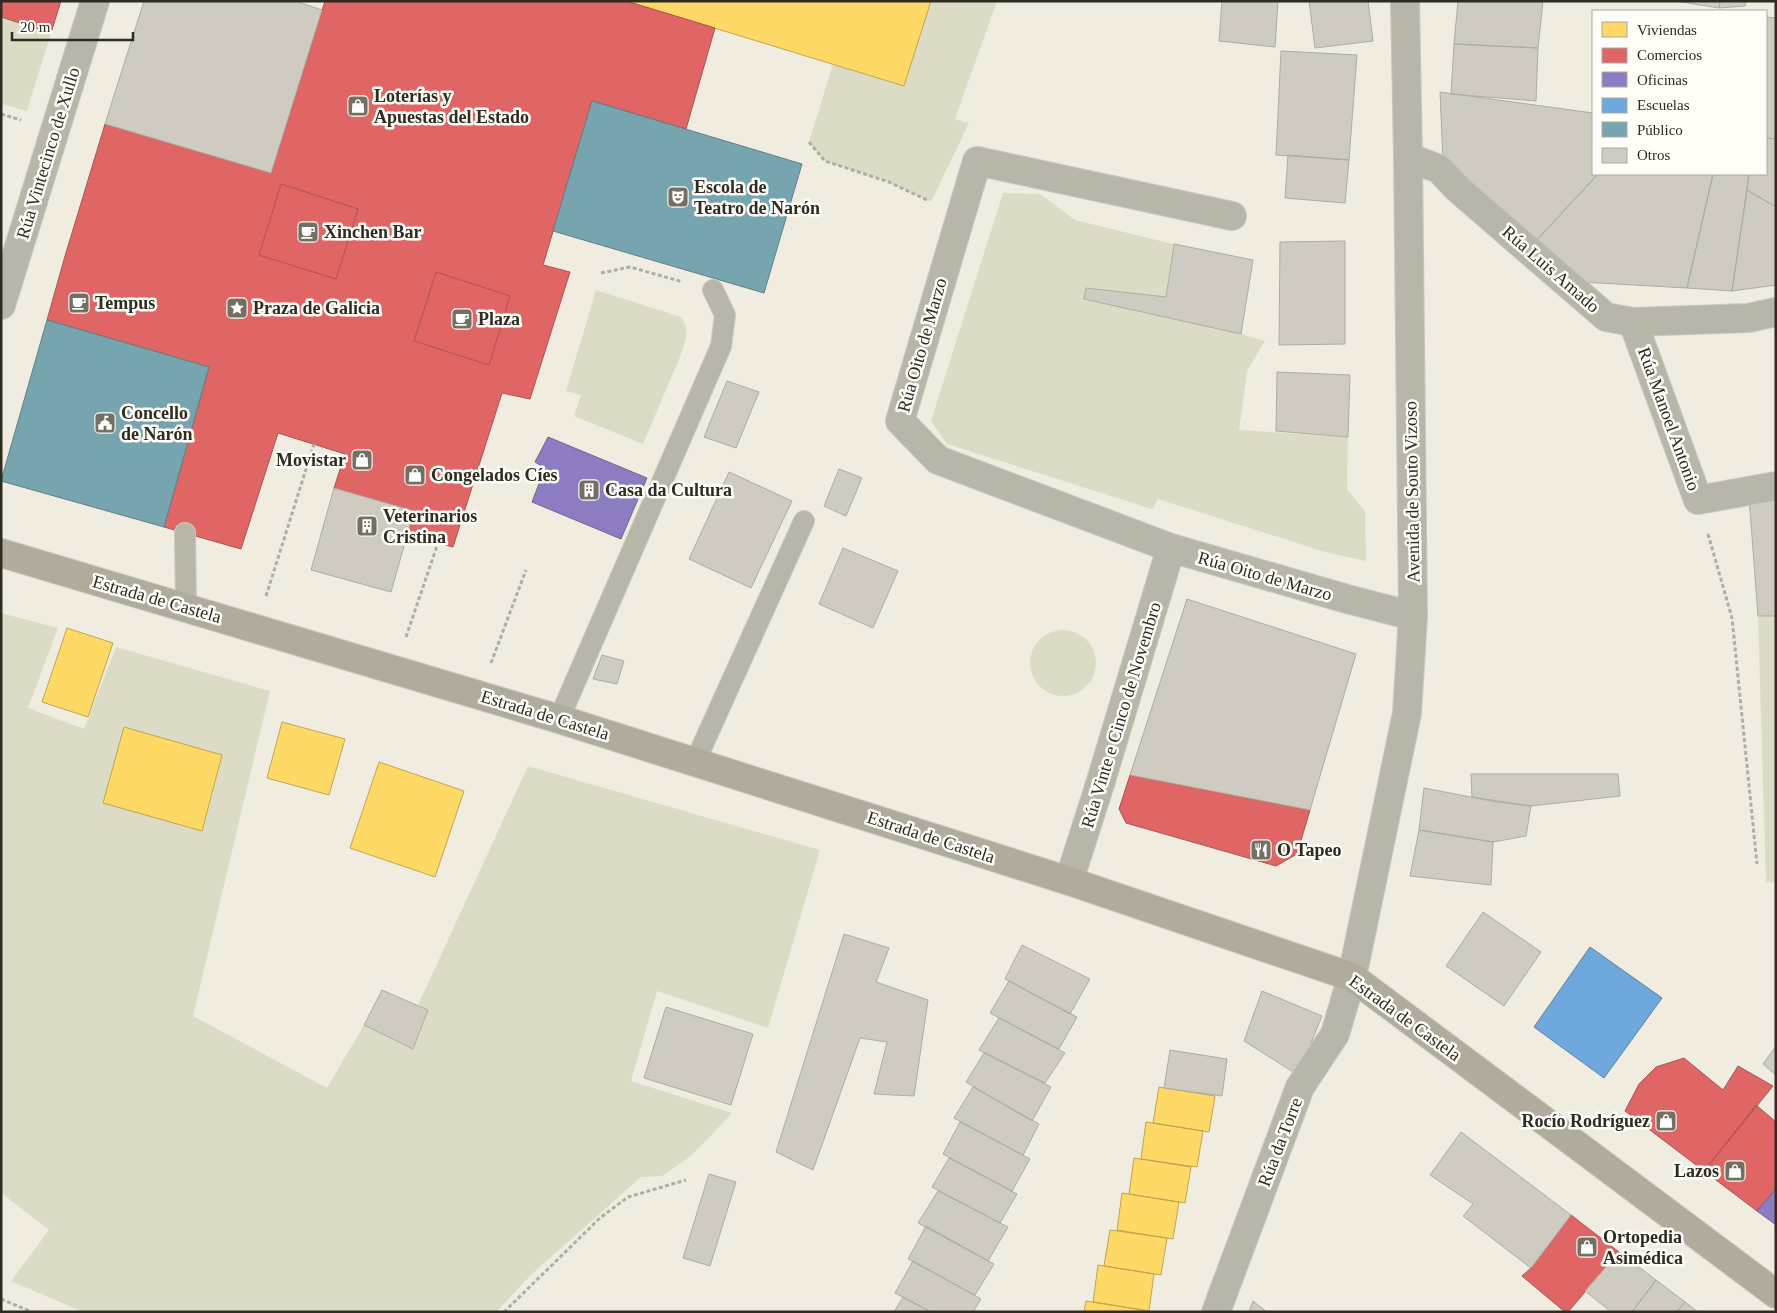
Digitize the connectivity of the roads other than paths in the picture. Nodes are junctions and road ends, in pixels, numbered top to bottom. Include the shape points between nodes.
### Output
1 (95, 1) edge
2 (1404, 1) edge
3 (1408, 157) junction
4 (1232, 216) dead end
5 (713, 290) road end
6 (1, 305) edge
7 (1776, 312) edge
8 (1633, 322) junction
9 (1776, 486) edge
10 (804, 521) dead end
11 (185, 533) dead end
12 (1171, 548) junction
13 (1, 553) edge
14 (186, 607) junction
15 (1413, 616) junction
16 (559, 719) junction
17 (695, 762) junction
18 (1069, 881) junction
19 (1352, 977) junction
20 (1776, 1294) edge
21 (1216, 1312) edge

1 - 6 street, Rúa Vintecinco de Xullo
2 - 3 street, Avenida de Souto Vizoso
3 - 8 street, Rúa Luis Amado via 1439,169 1606,317
3 - 15 street, Avenida de Souto Vizoso
4 - 12 street, Rúa Oito de Marzo via 976,161 900,421 938,460
5 - 16 lane via 725,315 721,346
7 - 8 street, Rúa Luis Amado via 1748,318
8 - 9 street, Rúa Manoel Antonio via 1698,500
10 - 17 lane
11 - 14 lane
12 - 15 street, Rúa Oito de Marzo
12 - 18 street, Rúa Vinte e Cinco de Novembro
13 - 14 main road, Estrada de Castela
14 - 16 main road, Estrada de Castela
15 - 19 street, Avenida de Souto Vizoso via 1407,713
16 - 17 main road, Estrada de Castela
17 - 18 main road, Estrada de Castela
18 - 19 main road, Estrada de Castela
19 - 20 main road, Estrada de Castela
19 - 21 street, Rúa da Torre via 1334,1034 1300,1087

